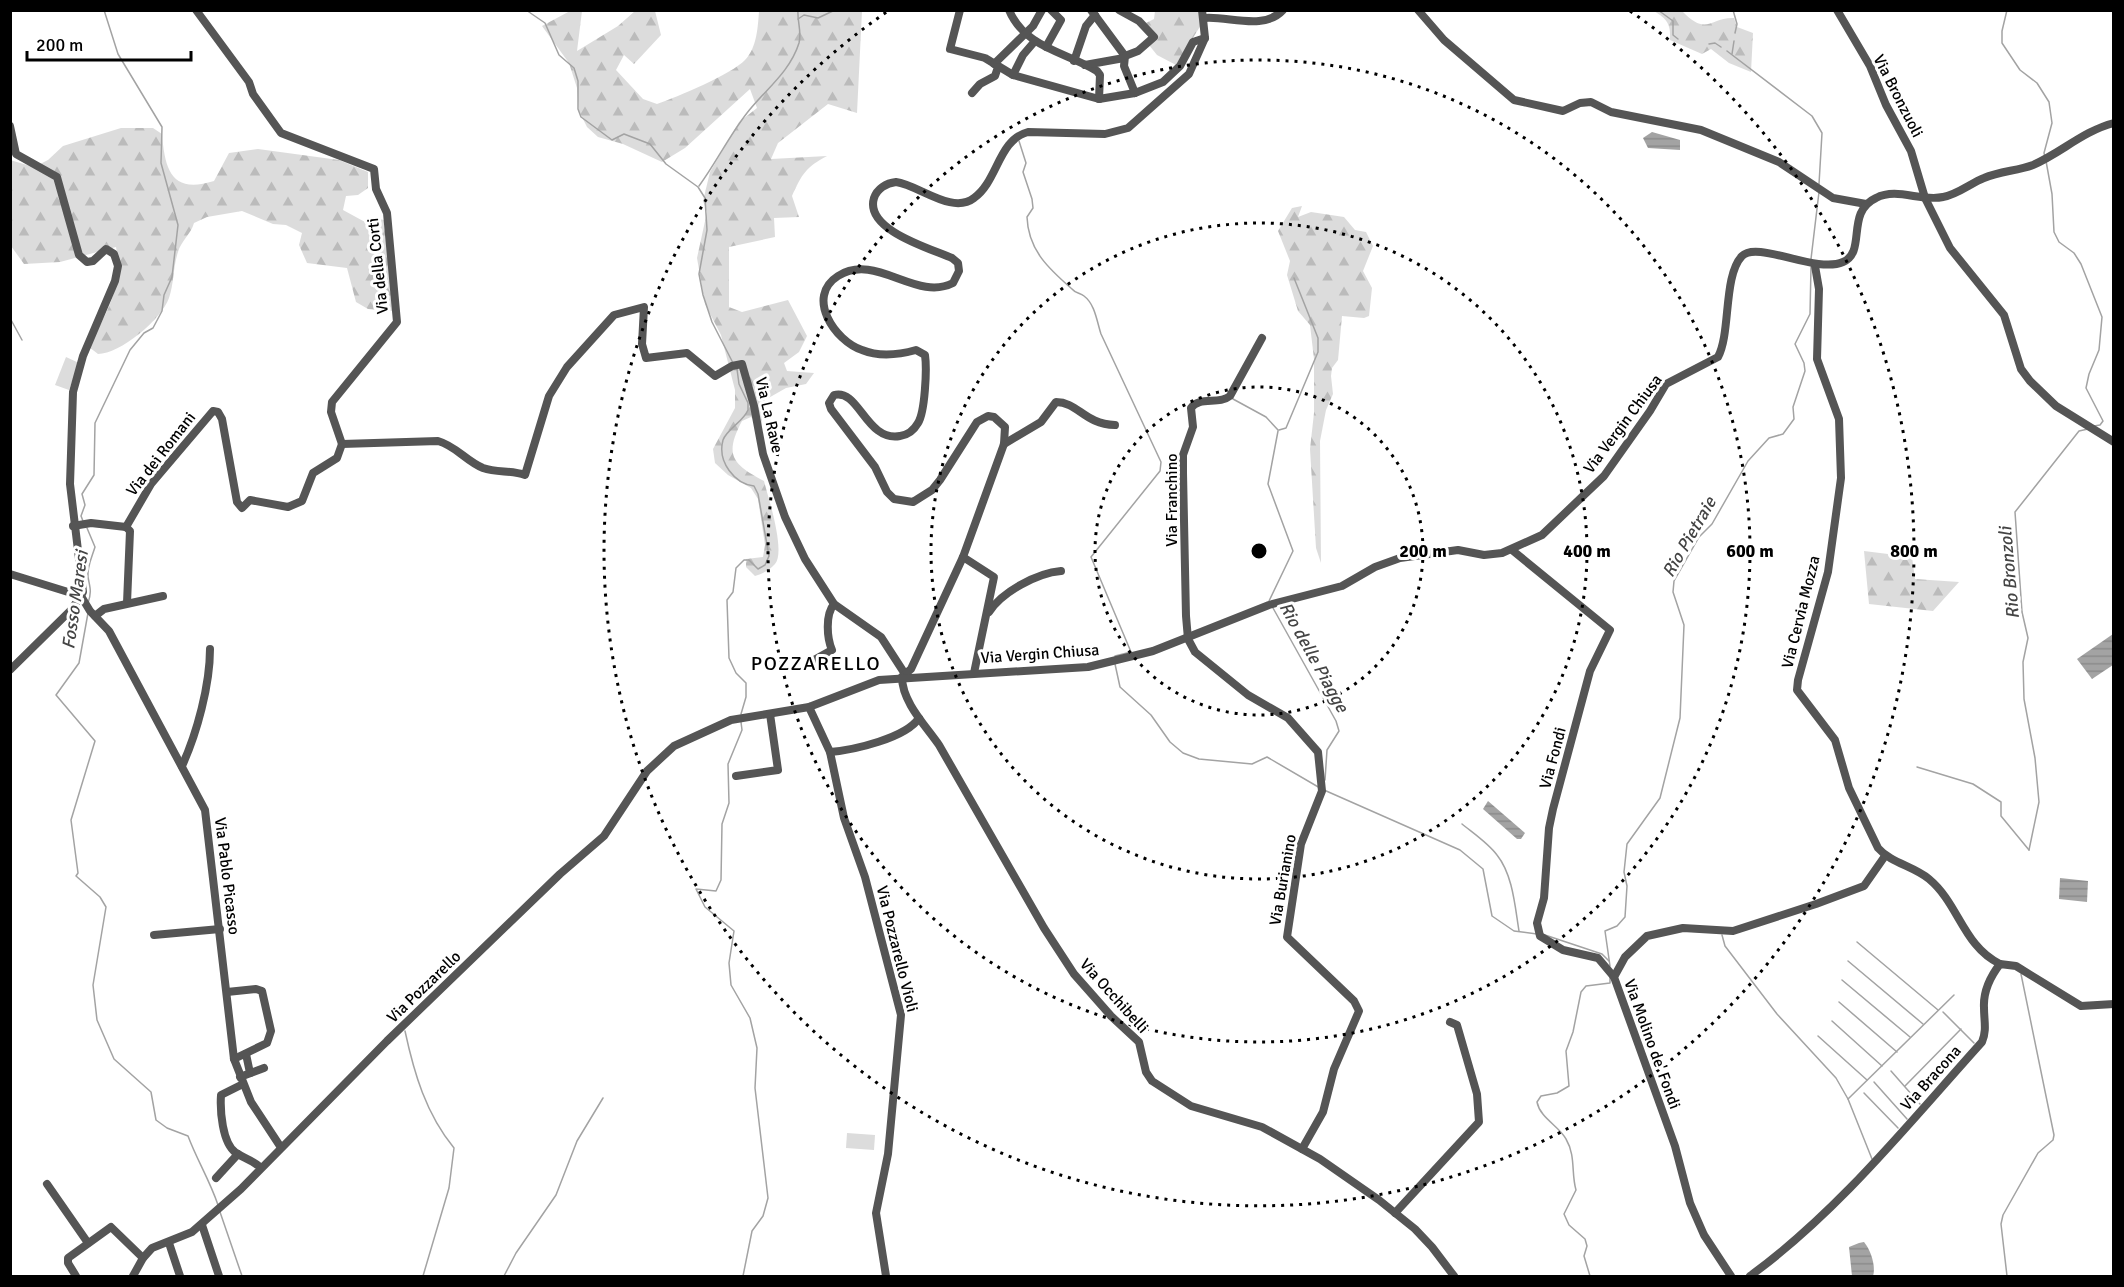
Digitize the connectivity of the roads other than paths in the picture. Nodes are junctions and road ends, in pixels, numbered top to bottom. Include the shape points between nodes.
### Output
1 (196, 10) edge
2 (960, 10) edge
3 (1009, 10) edge
4 (1042, 10) edge
5 (1051, 10) edge
6 (1103, 10) edge
7 (1119, 10) edge
8 (1283, 10) edge
9 (1418, 10) edge
10 (1836, 10) edge
11 (1093, 14) edge
12 (1203, 14) edge
13 (1026, 34) junction
14 (1205, 38) junction
15 (1035, 41) junction
16 (1046, 47) junction
17 (1125, 57) junction
18 (1070, 60) junction
19 (996, 65) junction
20 (1084, 65) junction
21 (1013, 75) junction
22 (972, 93) dead end
23 (1135, 93) junction
24 (1099, 99) junction
25 (2114, 123) edge
26 (10, 126) edge
27 (1925, 198) junction
28 (1866, 204) junction
29 (1815, 266) junction
30 (1262, 338) dead end
31 (1115, 425) dead end
32 (2114, 442) edge
33 (342, 444) junction
34 (1004, 444) junction
35 (73, 526) junction
36 (126, 527) junction
37 (1512, 550) junction
38 (963, 557) junction
39 (1061, 571) dead end
40 (10, 574) edge
41 (81, 596) junction
42 (163, 596) dead end
43 (127, 603) junction
44 (834, 604) junction
45 (90, 611) junction
46 (986, 615) junction
47 (1188, 639) junction
48 (210, 649) dead end
49 (814, 660) dead end
50 (10, 670) edge
51 (974, 673) junction
52 (904, 676) junction
53 (809, 707) junction
54 (770, 714) junction
55 (919, 718) junction
56 (830, 752) junction
57 (182, 766) junction
58 (736, 776) dead end
59 (1885, 856) junction
60 (220, 929) junction
61 (154, 935) dead end
62 (2000, 964) junction
63 (1614, 977) junction
64 (227, 992) junction
65 (2114, 1004) edge
66 (1450, 1022) dead end
67 (246, 1054) junction
68 (234, 1059) junction
69 (264, 1068) dead end
70 (250, 1073) junction
71 (242, 1080) junction
72 (280, 1146) junction
73 (1302, 1149) junction
74 (238, 1154) junction
75 (260, 1167) junction
76 (216, 1178) dead end
77 (47, 1184) dead end
78 (1395, 1213) junction
79 (202, 1225) junction
80 (88, 1243) junction
81 (169, 1243) junction
82 (142, 1258) junction
83 (76, 1276) edge
84 (133, 1276) edge
85 (180, 1276) edge
86 (219, 1276) edge
87 (886, 1276) edge
88 (1454, 1276) edge
89 (1731, 1276) edge
90 (1750, 1276) edge

1 - 33 street, Via della Corti via 281,133 374,170 376,189 387,213 397,322 332,404
2 - 19 street via 950,49
3 - 13 street
4 - 13 street
5 - 16 street via 1061,20
6 - 11 street
7 - 17 street via 1139,21 1154,37
8 - 12 street via 1274,19 1261,21
9 - 28 street via 1444,40 1514,100 1563,111 1591,102 1611,112 1701,130 1779,162 1833,198
10 - 27 street, Via Bronzuoli via 1870,66 1911,151
11 - 17 street
11 - 18 street
12 - 14 street
13 - 15 street
13 - 19 street
14 - 23 street via 1193,42 1180,66 1163,82
14 - 34 street via 1183,81 1120,132 1019,135 1003,153 985,188 971,201 952,202 902,183 882,187 873,203 879,218 890,230 958,263 959,271 952,283 926,288 894,275 868,271 845,273 829,285 825,312 830,325 849,344 873,354 915,350 925,355 924,408 909,433 888,436 879,432 844,394 834,394 829,403 894,499 913,502 932,490 983,418 994,417 1005,427
15 - 16 street
15 - 21 street
16 - 18 street
17 - 20 street
17 - 23 street via 1124,66
18 - 20 street
19 - 21 street
19 - 22 street via 994,76
20 - 24 street via 1100,75
21 - 24 street
23 - 24 street
25 - 27 street via 2072,140 2030,166 2001,171 1945,197
26 - 35 street via 16,154 57,177 79,255 87,262 93,261 106,249 114,254 118,266 73,392
27 - 28 street via 1889,193
27 - 32 street, Via Bronzuoli via 1955,257 2004,315 2021,369 2030,381 2056,406
28 - 29 street, Via Vergin Chiusa via 1857,223 1850,259
29 - 37 street, Via Vergin Chiusa via 1776,255 1750,251 1743,254 1727,302 1724,343 1718,357 1666,384 1604,476 1542,535
29 - 59 street, Via Cervia Mozza via 1819,289 1818,359 1839,419 1841,478 1828,572 1797,690 1835,740 1849,788
30 - 47 street, Via Franchino via 1226,400 1196,402 1191,408 1193,427 1183,455
31 - 34 street via 1100,424 1071,405 1056,402 1041,422
33 - 36 street, Via dei Romani via 337,458 314,473 302,501 288,507 250,500 242,508 237,501 222,419 213,411 151,484
33 - 44 street, Via La Rave via 438,441 482,467 525,476 549,396 560,376 610,318 641,307 645,309 642,344 646,358 687,353 715,376 739,364 750,390 763,454 785,517 805,559
34 - 38 street
35 - 36 street via 91,523
35 - 41 street
36 - 43 street via 130,531
37 - 47 street, Via Vergin Chiusa via 1484,555 1449,551 1387,561 1342,586 1269,605
37 - 63 street, Via Fondi via 1610,630 1590,671 1553,809 1544,898 1536,923 1540,936 1563,950 1598,958
38 - 46 street via 994,577
38 - 52 street via 911,669
39 - 46 street via 1050,572 1005,594
40 - 41 street
41 - 45 street, Via Pablo Picasso
41 - 50 street
42 - 43 street
43 - 45 street
44 - 49 street via 828,635 832,650
44 - 52 street, Via La Rave via 881,636
45 - 57 street, Via Pablo Picasso via 109,631
46 - 51 street
47 - 51 street, Via Vergin Chiusa via 1088,668
47 - 73 street, Via Burianino via 1195,651 1248,695 1288,718 1316,749 1320,762 1322,791 1301,844 1287,937 1354,1001 1359,1011 1334,1069 1323,1112
48 - 57 street via 210,666 192,746
51 - 52 street, Via Vergin Chiusa
52 - 53 street, Via Vergin Chiusa via 879,680
52 - 55 street, Via Occhibelli via 905,692
53 - 54 street, Via Pozzarello
53 - 56 street, Via Pozzarello Violi
54 - 58 street via 778,770
54 - 72 street, Via Pozzarello via 735,719 674,746 659,757 604,836
55 - 56 street via 909,730 848,751
55 - 73 street, Via Occhibelli via 939,745 1064,959 1104,1009 1138,1042 1152,1081 1191,1106 1262,1127
56 - 87 street, Via Pozzarello Violi via 847,828 865,877 901,1015 888,1154 876,1213
57 - 60 street, Via Pablo Picasso via 199,796 207,821
59 - 62 street, Via Cervia Mozza via 1928,878 1974,945
59 - 63 street, Via Molino de' Fondi via 1864,886 1733,932 1683,928 1647,936 1625,957
60 - 61 street
60 - 64 street, Via Pablo Picasso
62 - 65 street via 2016,966 2081,1006
62 - 90 street, Via Bracona via 1987,984 1982,1042 1828,1209 1791,1245
63 - 89 street, Via Molino de' Fondi via 1674,1146 1690,1203 1704,1235
64 - 67 street via 256,988 264,993 270,1038
64 - 68 street, Via Pablo Picasso
66 - 78 street via 1457,1025 1477,1094 1479,1122
67 - 68 street
67 - 70 street
68 - 71 street, Via Pablo Picasso
69 - 70 street
70 - 71 street
71 - 72 street, Via Pablo Picasso via 251,1102
71 - 74 street via 224,1092 221,1099 226,1138
72 - 75 street, Via Pozzarello
73 - 78 street, Via Occhibelli
74 - 75 street via 249,1157
74 - 76 street
75 - 79 street, Via Pozzarello
77 - 80 street
78 - 88 street, Via Occhibelli via 1432,1247
79 - 81 street, Via Pozzarello
79 - 86 street
80 - 82 street via 113,1227
80 - 83 street via 67,1259
81 - 82 street, Via Pozzarello via 152,1248
81 - 85 street
82 - 84 street

